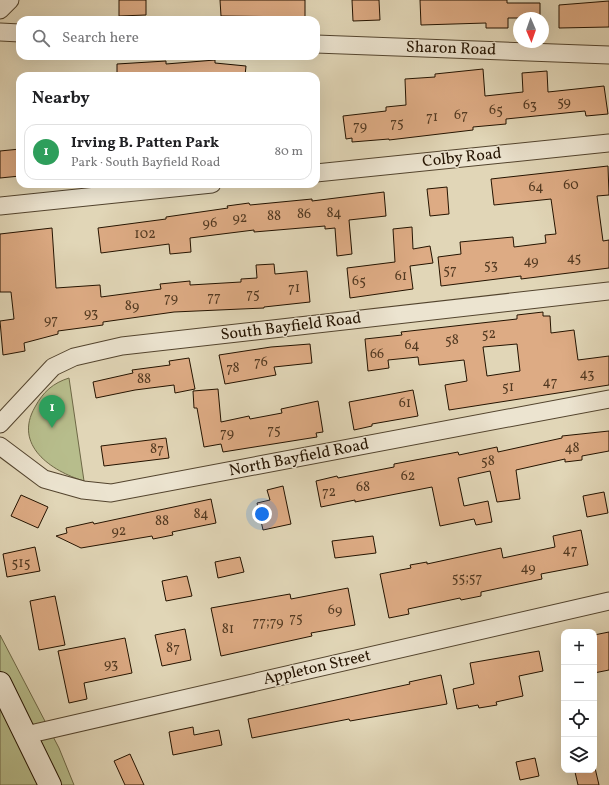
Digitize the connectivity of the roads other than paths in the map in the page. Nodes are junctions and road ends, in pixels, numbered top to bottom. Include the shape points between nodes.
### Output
1 (10, 0) edge
2 (0, 10) edge
3 (0, 32) edge
4 (16, 33) edge
5 (320, 44) edge
6 (609, 55) edge
7 (609, 143) edge
8 (320, 173) edge
9 (173, 188) edge
10 (0, 206) edge
11 (609, 291) edge
12 (609, 399) edge
13 (0, 424) edge
14 (0, 446) edge
15 (609, 601) edge
16 (0, 683) edge
17 (26, 735) junction
18 (50, 785) edge

1 - 2 street
3 - 4 street
5 - 6 street, Sharon Road
7 - 8 street, Colby Road
9 - 10 street
11 - 13 street, South Bayfield Road via 122,346 74,357 53,367
12 - 14 street, North Bayfield Road via 111,493 83,490 44,479
15 - 17 street, Appleton Street
16 - 17 main road
17 - 18 main road

